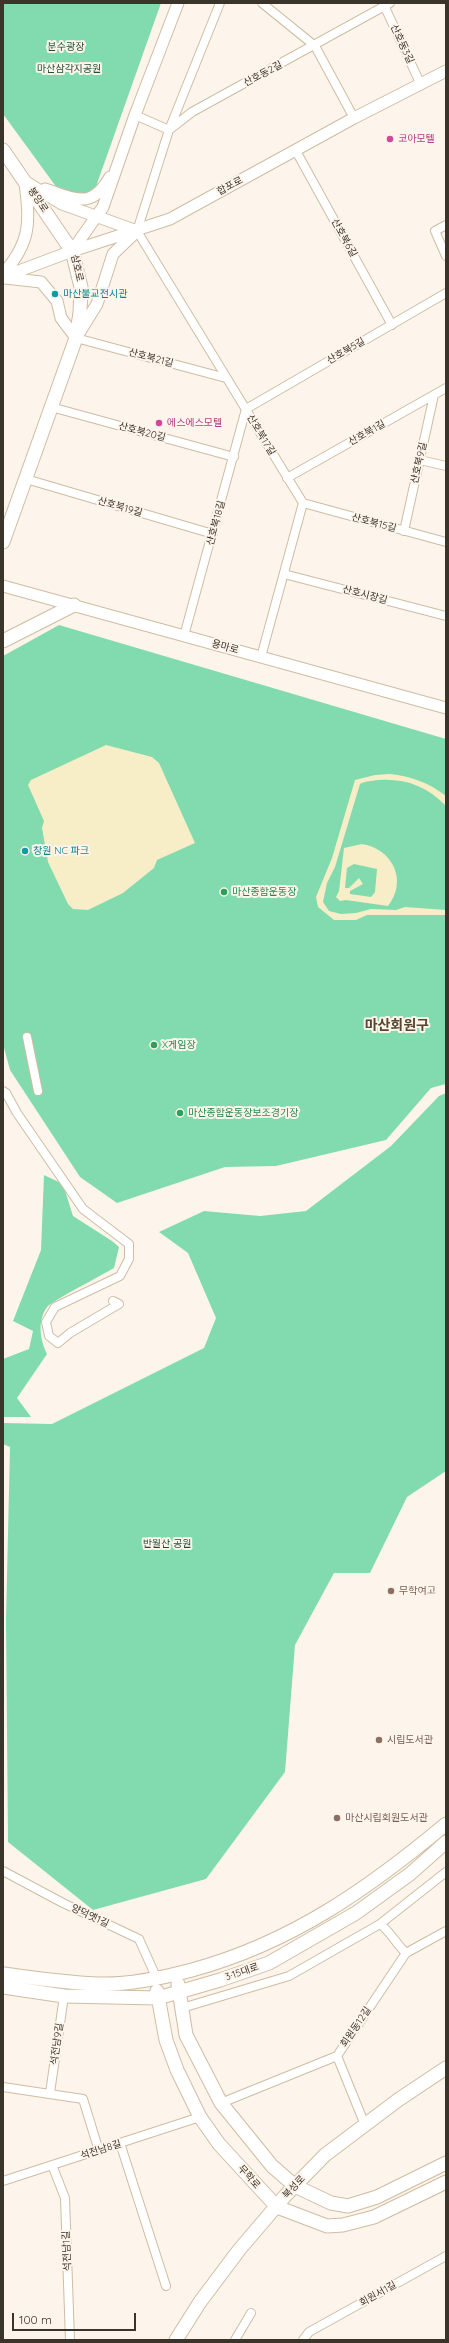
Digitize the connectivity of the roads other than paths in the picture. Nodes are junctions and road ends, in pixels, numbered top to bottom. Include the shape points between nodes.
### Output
1 (178, 3) edge
2 (220, 3) edge
3 (262, 3) edge
4 (386, 4) edge
5 (315, 46) junction
6 (446, 71) edge
7 (421, 85) junction
8 (135, 115) junction
9 (354, 118) junction
10 (169, 130) junction
11 (3, 150) edge
12 (296, 151) junction
13 (120, 159) junction
14 (25, 182) junction
15 (96, 217) junction
16 (446, 225) edge
17 (137, 231) junction
18 (72, 251) junction
19 (446, 256) edge
20 (3, 276) edge
21 (446, 293) edge
22 (392, 325) junction
23 (76, 338) junction
24 (226, 378) junction
25 (446, 389) edge
26 (434, 395) junction
27 (51, 407) junction
28 (246, 409) junction
29 (234, 457) junction
30 (420, 460) junction
31 (446, 466) edge
32 (287, 478) junction
33 (26, 479) junction
34 (303, 503) junction
35 (404, 530) junction
36 (213, 534) junction
37 (3, 542) edge
38 (446, 542) edge
39 (284, 574) junction
40 (3, 586) edge
41 (74, 605) junction
42 (446, 616) edge
43 (184, 636) junction
44 (3, 641) edge
45 (261, 657) junction
46 (446, 708) edge
47 (27, 1037) dead end
48 (3, 1091) edge
49 (38, 1091) dead end
50 (113, 1301) dead end
51 (446, 1824) edge
52 (446, 1842) edge
53 (3, 1871) edge
54 (446, 1872) edge
55 (380, 1924) junction
56 (446, 1931) edge
57 (406, 1953) junction
58 (3, 1974) edge
59 (176, 1974) junction
60 (156, 1979) junction
61 (3, 1987) edge
62 (179, 1992) junction
63 (64, 1996) junction
64 (158, 1998) junction
65 (182, 2008) junction
66 (337, 2056) junction
67 (446, 2068) edge
68 (3, 2087) edge
69 (50, 2093) junction
70 (221, 2103) junction
71 (200, 2117) junction
72 (365, 2125) junction
73 (120, 2144) junction
74 (99, 2151) junction
75 (446, 2163) edge
76 (52, 2165) junction
77 (3, 2181) edge
78 (446, 2182) edge
79 (295, 2186) junction
80 (277, 2207) junction
81 (446, 2256) edge
82 (166, 2286) dead end
83 (251, 2313) dead end
84 (70, 2340) edge
85 (176, 2340) edge
86 (235, 2340) edge
87 (302, 2340) edge

1 - 8 main road, 삼호로
2 - 10 street
3 - 5 street
4 - 5 street, 산호동2길
4 - 7 street, 산호동3길
5 - 9 street
5 - 10 street, 산호동2길 via 192,112
6 - 7 main road, 합포로
7 - 9 main road, 합포로
8 - 10 street
8 - 13 main road, 삼호로
9 - 12 main road, 합포로
10 - 17 street
11 - 14 main road, 봉양로
12 - 17 main road, 합포로 via 170,219
12 - 22 street, 산호북6길
13 - 14 main road via 106,184 90,199 80,201
13 - 15 main road, 삼호로 via 104,207
14 - 15 main road via 62,204
14 - 18 main road, 봉양로
14 - 20 main road via 29,214 27,232 18,258
15 - 17 main road
15 - 18 main road, 삼호로
16 - 19 street via 435,231
17 - 18 main road, 합포로
17 - 23 main road via 113,254 97,304
17 - 24 street, 산호북17길
18 - 20 main road, 합포로
18 - 23 main road, 삼호로 via 81,287
20 - 23 main road via 41,282 57,301 61,318
21 - 22 street, 산호북5길
22 - 28 street, 산호북5길
23 - 24 street, 산호북21길
23 - 27 main road, 삼호로
24 - 28 street, 산호북17길
25 - 26 street, 산호북1길
26 - 30 street, 산호북9길
26 - 32 street, 산호북1길
27 - 29 street, 산호북20길
27 - 33 main road, 삼호로
28 - 29 street, 산호북18길
28 - 32 street, 산호북17길
29 - 36 street, 산호북18길
30 - 31 street
30 - 35 street, 산호북9길
32 - 34 street, 산호북17길
33 - 36 street, 산호북19길
33 - 37 main road, 삼호로
34 - 35 street, 산호북15길
34 - 39 street
35 - 38 street, 산호북15길
36 - 43 street, 산호북18길
39 - 42 street, 산호시장길
39 - 45 street
40 - 41 main road, 용마로
41 - 43 main road, 용마로
41 - 44 main road
43 - 45 main road, 용마로
45 - 46 main road, 용마로
47 - 49 street
48 - 50 street via 83,1209 129,1244 129,1259 120,1276 55,1307 46,1322 49,1336 58,1343 119,1304
51 - 59 main road, 3·15대로 via 401,1862 348,1900 303,1926 260,1947 216,1964
52 - 62 main road, 3·15대로 via 410,1874 356,1913 269,1963
53 - 60 street, 양덕옛1길 via 139,1939
54 - 55 street
55 - 57 street
55 - 65 street via 289,1976
56 - 57 street, 회원동12길
57 - 66 street, 회원동12길
58 - 60 main road, 3·15대로 via 100,1984
59 - 60 main road, 3·15대로
59 - 62 main road
60 - 64 main road, 무학로
61 - 63 main road, 3·15대로
62 - 64 main road, 3·15대로
62 - 65 main road
63 - 64 main road, 3·15대로
63 - 69 street, 석전남9길
64 - 71 main road, 무학로 via 166,2040 177,2070
65 - 70 main road via 186,2035
66 - 70 street, 회원동12길
66 - 72 street
67 - 72 main road, 북성로
68 - 69 street
69 - 74 street via 82,2099
70 - 79 main road via 272,2166
71 - 73 street, 석전남8길
71 - 80 main road, 무학로 via 219,2144
72 - 79 main road, 북성로 via 325,2155
73 - 74 street, 석전남8길
73 - 82 street
74 - 76 street, 석전남8길
75 - 79 main road via 377,2197 348,2206 331,2203
76 - 77 street, 석전남8길
76 - 84 street, 석전남1길 via 64,2198
78 - 80 main road, 무학로 via 374,2218 343,2225 327,2226
79 - 80 main road, 북성로
80 - 85 main road, 북성로 via 239,2250 200,2302
81 - 87 street, 회원서1길 via 309,2332
83 - 86 street

